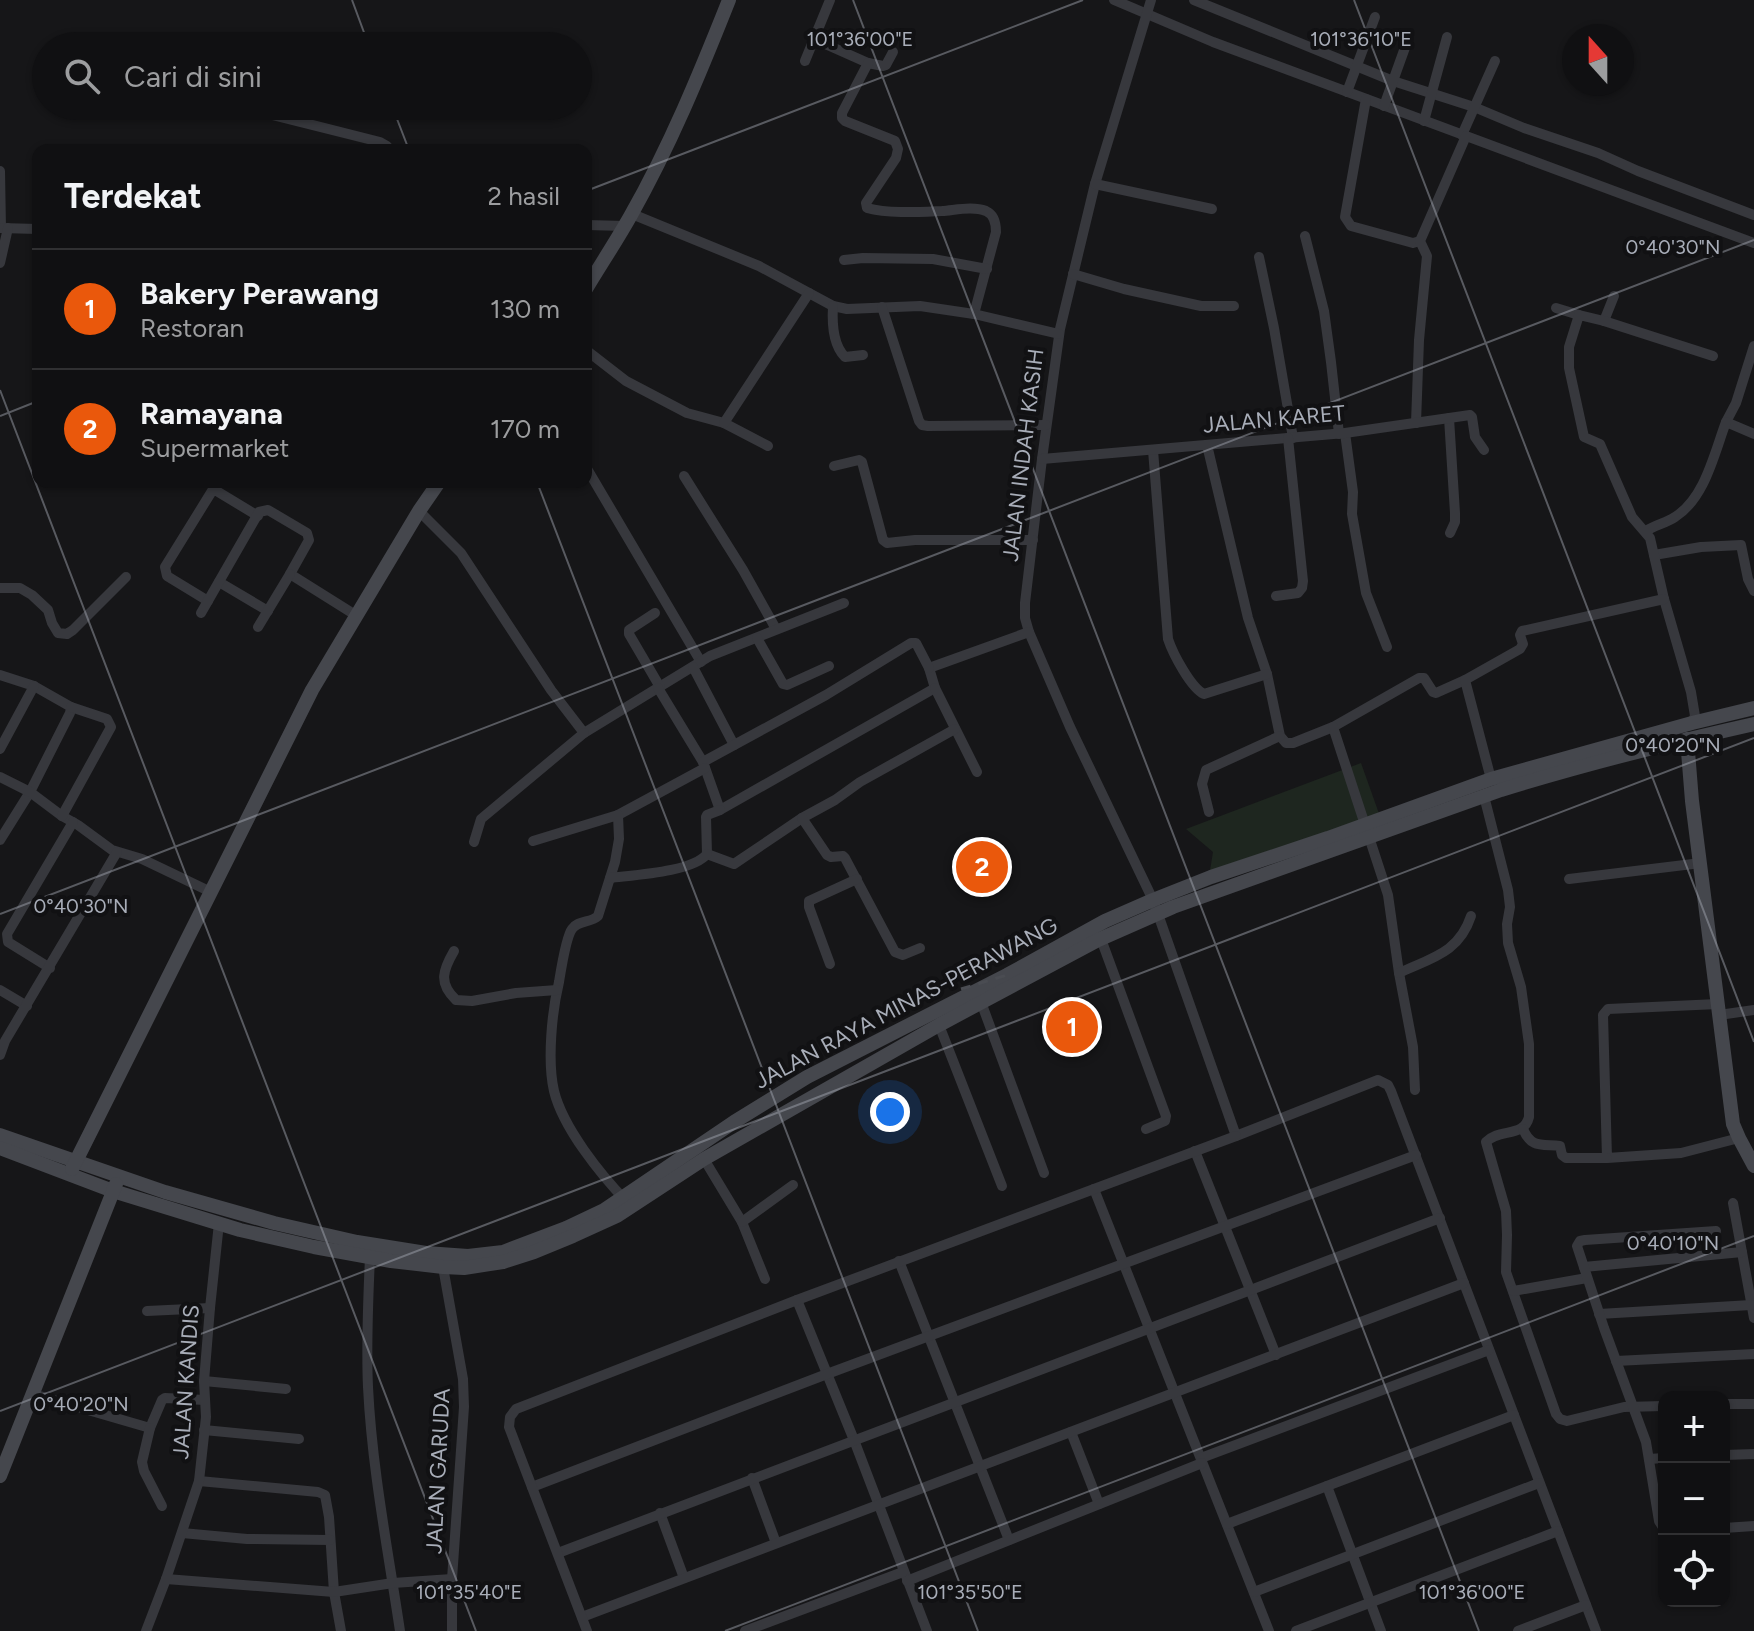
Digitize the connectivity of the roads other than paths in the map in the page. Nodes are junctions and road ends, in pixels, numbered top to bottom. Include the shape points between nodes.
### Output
1 (729, 0) edge
2 (830, 0) edge
3 (1114, 0) edge
4 (1151, 0) edge
5 (1194, 0) edge
6 (1147, 14) junction
7 (1375, 17) dead end
8 (1447, 37) dead end
9 (814, 39) junction
10 (1407, 42) dead end
11 (893, 52) dead end
12 (805, 61) dead end
13 (1495, 61) dead end
14 (868, 63) junction
15 (1357, 66) junction
16 (1393, 81) junction
17 (1347, 92) junction
18 (1431, 94) junction
19 (1366, 99) junction
20 (1384, 106) junction
21 (1474, 107) junction
22 (293, 120) edge
23 (1424, 121) junction
24 (1464, 136) junction
25 (384, 144) edge
26 (0, 171) edge
27 (1095, 184) junction
28 (1212, 209) dead end
29 (1754, 215) edge
30 (628, 220) junction
31 (592, 224) edge
32 (3, 228) edge
33 (32, 229) edge
34 (1305, 236) dead end
35 (1420, 241) junction
36 (1754, 243) edge
37 (1259, 257) dead end
38 (844, 260) dead end
39 (0, 263) edge
40 (987, 269) junction
41 (1073, 274) junction
42 (592, 279) edge
43 (809, 293) junction
44 (1614, 296) dead end
45 (833, 306) junction
46 (1234, 306) dead end
47 (882, 307) junction
48 (1556, 308) dead end
49 (974, 314) junction
50 (1579, 315) junction
51 (1604, 321) junction
52 (1059, 334) junction
53 (1754, 346) edge
54 (592, 355) edge
55 (863, 355) dead end
56 (1713, 356) dead end
57 (1449, 418) junction
58 (1726, 422) junction
59 (724, 423) junction
60 (1416, 423) junction
61 (1046, 425) junction
62 (1342, 434) junction
63 (1754, 434) edge
64 (1290, 438) junction
65 (1207, 445) junction
66 (768, 446) dead end
67 (1153, 450) junction
68 (1484, 450) dead end
69 (1042, 459) junction
70 (834, 466) dead end
71 (684, 476) dead end
72 (592, 478) edge
73 (435, 488) edge
74 (419, 511) junction
75 (258, 516) junction
76 (1646, 531) junction
77 (1450, 533) dead end
78 (1033, 540) junction
79 (1654, 555) junction
80 (290, 574) junction
81 (126, 577) dead end
82 (219, 582) junction
83 (0, 588) edge
84 (1754, 591) edge
85 (1276, 596) dead end
86 (1664, 599) junction
87 (208, 601) junction
88 (844, 603) dead end
89 (268, 611) junction
90 (201, 613) dead end
91 (655, 613) dead end
92 (357, 616) junction
93 (258, 627) dead end
94 (776, 629) junction
95 (1029, 632) junction
96 (757, 638) junction
97 (1387, 647) dead end
98 (697, 664) junction
99 (829, 666) dead end
100 (929, 668) junction
101 (1267, 674) junction
102 (0, 675) edge
103 (1465, 680) junction
104 (34, 686) junction
105 (659, 688) junction
106 (935, 688) junction
107 (71, 707) junction
108 (1754, 708) edge
109 (1692, 723) junction
110 (1754, 724) edge
111 (1333, 727) junction
112 (955, 729) junction
113 (584, 733) junction
114 (1280, 736) junction
115 (1687, 739) junction
116 (734, 745) junction
117 (0, 749) edge
118 (704, 765) junction
119 (977, 772) dead end
120 (0, 777) edge
121 (1491, 779) junction
122 (30, 792) junction
123 (1484, 796) junction
124 (720, 810) junction
125 (1209, 812) dead end
126 (618, 815) junction
127 (62, 816) junction
128 (802, 818) junction
129 (73, 822) junction
130 (1368, 831) junction
131 (0, 840) edge
132 (533, 841) dead end
133 (474, 842) dead end
134 (117, 852) junction
135 (707, 854) junction
136 (1701, 863) junction
137 (610, 878) junction
138 (857, 879) junction
139 (1569, 879) dead end
140 (211, 892) junction
141 (1156, 907) junction
142 (1471, 916) dead end
143 (3, 932) edge
144 (1101, 939) junction
145 (920, 948) dead end
146 (454, 951) dead end
147 (830, 964) dead end
148 (50, 968) junction
149 (1399, 973) junction
150 (0, 990) edge
151 (557, 990) junction
152 (981, 1002) junction
153 (27, 1006) junction
154 (1718, 1010) junction
155 (1754, 1010) edge
156 (939, 1025) junction
157 (0, 1055) edge
158 (1415, 1090) dead end
159 (1146, 1129) dead end
160 (1523, 1129) junction
161 (0, 1135) edge
162 (1236, 1136) junction
163 (1739, 1138) junction
164 (0, 1148) edge
165 (1195, 1151) junction
166 (1416, 1155) junction
167 (1607, 1158) junction
168 (704, 1159) junction
169 (1754, 1166) edge
170 (73, 1167) junction
171 (1044, 1173) dead end
172 (117, 1184) junction
173 (793, 1185) dead end
174 (1002, 1186) dead end
175 (1094, 1189) junction
176 (627, 1202) junction
177 (1733, 1203) dead end
178 (1440, 1218) junction
179 (742, 1222) junction
180 (219, 1223) junction
181 (1225, 1226) junction
182 (1716, 1231) dead end
183 (1742, 1252) junction
184 (370, 1257) junction
185 (899, 1261) junction
186 (1123, 1263) junction
187 (443, 1267) junction
188 (1586, 1272) junction
189 (765, 1279) dead end
190 (1464, 1283) junction
191 (1251, 1290) junction
192 (1513, 1291) junction
193 (797, 1300) junction
194 (1751, 1305) junction
195 (210, 1308) junction
196 (147, 1311) dead end
197 (1599, 1314) junction
198 (1754, 1318) edge
199 (1150, 1328) junction
200 (929, 1336) junction
201 (1489, 1350) junction
202 (1754, 1354) edge
203 (1276, 1355) junction
204 (1616, 1361) junction
205 (827, 1374) junction
206 (204, 1381) junction
207 (286, 1389) dead end
208 (1175, 1393) junction
209 (33, 1394) junction
210 (205, 1400) junction
211 (954, 1402) junction
212 (1730, 1404) edge
213 (1754, 1404) edge
214 (1658, 1406) edge
215 (1634, 1408) junction
216 (1514, 1415) junction
217 (150, 1428) junction
218 (204, 1430) junction
219 (1071, 1432) junction
220 (299, 1439) dead end
221 (854, 1440) junction
222 (1754, 1454) edge
223 (1730, 1455) edge
224 (1658, 1458) edge
225 (1649, 1459) junction
226 (1201, 1461) junction
227 (981, 1466) junction
228 (0, 1476) edge
229 (752, 1478) junction
230 (199, 1481) junction
231 (1539, 1483) junction
232 (1327, 1486) junction
233 (532, 1487) junction
234 (1099, 1504) junction
235 (878, 1505) junction
236 (162, 1506) dead end
237 (660, 1513) junction
238 (1658, 1515) edge
239 (1227, 1524) junction
240 (1754, 1526) edge
241 (1730, 1528) edge
242 (1558, 1531) junction
243 (182, 1533) junction
244 (330, 1540) junction
245 (1009, 1540) junction
246 (776, 1543) junction
247 (558, 1553) junction
248 (1353, 1554) junction
249 (905, 1577) junction
250 (684, 1578) junction
251 (166, 1579) junction
252 (452, 1579) junction
253 (393, 1583) junction
254 (334, 1592) junction
255 (1254, 1592) junction
256 (1369, 1603) junction
257 (1586, 1605) junction
258 (582, 1617) junction
259 (146, 1631) edge
260 (341, 1631) edge
261 (400, 1631) edge
262 (452, 1631) edge
263 (587, 1631) edge
264 (745, 1631) edge
265 (927, 1631) edge
266 (1269, 1631) edge
267 (1296, 1631) edge
268 (1381, 1631) edge
269 (1518, 1631) edge
270 (1596, 1631) edge

1 - 30 main road
2 - 9 street
3 - 6 street
4 - 6 street, JALAN INDAH KASIH
5 - 15 street
6 - 17 street
6 - 27 street, JALAN INDAH KASIH
7 - 15 street
8 - 18 street
9 - 12 street
9 - 14 street
10 - 16 street
11 - 14 street via 886,65
13 - 21 street
14 - 40 street via 842,118 895,141 898,149 867,208 988,212 996,232
15 - 16 street
15 - 17 street
16 - 18 street
16 - 20 street
17 - 19 street
18 - 21 street
18 - 23 street
19 - 20 street
19 - 35 street via 1345,217 1351,226
20 - 23 street
21 - 24 street
21 - 29 street
22 - 25 street
23 - 24 street
24 - 35 street
24 - 36 street
26 - 32 street
27 - 28 street
27 - 41 street, JALAN INDAH KASIH
30 - 31 street
30 - 42 main road
30 - 43 street via 759,266
32 - 33 street
32 - 39 street
34 - 62 street via 1324,311
35 - 60 street via 1427,256
37 - 64 street
38 - 40 street via 933,259
40 - 49 street
41 - 46 street via 1201,306
41 - 52 street, JALAN INDAH KASIH
43 - 45 street
43 - 59 street
44 - 51 street
45 - 47 street
45 - 55 street via 841,354
47 - 49 street
47 - 61 street via 922,425
48 - 50 street
49 - 52 street
50 - 51 street
50 - 76 street via 1569,368 1584,437 1600,444 1632,517
51 - 56 street
52 - 61 street, JALAN INDAH KASIH
53 - 58 street
54 - 59 street via 674,407
57 - 60 street, JALAN KARET
57 - 68 street via 1471,416
57 - 77 street via 1455,513
58 - 63 street
58 - 76 street via 1692,501 1674,518
59 - 66 street
60 - 62 street, JALAN KARET
61 - 69 street, JALAN INDAH KASIH
62 - 64 street, JALAN KARET
62 - 97 street via 1366,593
64 - 65 street, JALAN KARET
64 - 85 street via 1303,581 1298,593
65 - 67 street, JALAN KARET
65 - 101 street via 1248,618
67 - 69 street, JALAN KARET
67 - 101 street via 1171,649 1201,694
69 - 78 street, JALAN INDAH KASIH
70 - 78 street via 862,462 884,542
71 - 94 street
72 - 98 street
73 - 74 main road
74 - 92 main road
74 - 113 street via 461,553
75 - 80 street via 268,510 307,533 309,540
75 - 82 street
75 - 87 street via 212,491 165,567 167,576
76 - 79 street
78 - 95 street, JALAN INDAH KASIH via 1025,603
79 - 84 street via 1741,545
79 - 86 street
80 - 89 street
80 - 92 street
81 - 83 street via 67,634 58,633 48,610 32,595 20,588
82 - 87 street
82 - 89 street
86 - 103 street via 1522,631 1520,649
86 - 109 street via 1691,692
87 - 90 street
88 - 94 street
89 - 93 street
91 - 105 street via 628,631
92 - 140 main road via 312,690
94 - 96 street
95 - 100 street
95 - 141 street, JALAN INDAH KASIH
96 - 98 street
96 - 99 street via 783,684
98 - 105 street
98 - 116 street
100 - 106 street
100 - 116 street via 916,643 911,643
101 - 114 street
102 - 104 street
103 - 111 street via 1436,693 1419,678
103 - 121 street
104 - 107 street
104 - 117 street
105 - 113 street
105 - 118 street
106 - 112 street
106 - 124 street
107 - 122 street
107 - 127 street via 107,719 111,727
108 - 109 main road, JALAN RAYA MINAS-PERAWANG
109 - 115 street
109 - 121 main road, JALAN RAYA MINAS-PERAWANG
110 - 115 main road, JALAN RAYA MINAS-PERAWANG
111 - 114 street via 1293,743
111 - 130 street
112 - 119 street
112 - 128 street
113 - 133 street via 481,819
114 - 125 street via 1206,770 1202,784
115 - 123 main road, JALAN RAYA MINAS-PERAWANG
115 - 136 main road
116 - 118 street
118 - 124 street
118 - 126 street
120 - 122 street
121 - 130 main road, JALAN RAYA MINAS-PERAWANG
122 - 127 street
122 - 131 street
123 - 130 main road, JALAN RAYA MINAS-PERAWANG
123 - 160 street via 1508,890 1508,943 1529,1044 1529,1117
124 - 135 street via 706,817
126 - 132 street
126 - 137 street via 619,839
127 - 129 street
128 - 135 street via 734,864
128 - 138 street via 827,855 844,856
129 - 134 street
129 - 143 street
130 - 141 main road, JALAN RAYA MINAS-PERAWANG
130 - 149 street via 1388,895
134 - 140 street
134 - 148 street
135 - 137 street via 695,863
136 - 139 street
136 - 154 main road
137 - 151 street via 596,919 577,924 570,932
138 - 145 street via 895,952 903,955
138 - 147 street via 809,901
140 - 170 main road
141 - 144 main road, JALAN RAYA MINAS-PERAWANG
141 - 162 street, JALAN INDAH KASIH
141 - 176 main road, JALAN RAYA MINAS-PERAWANG via 1105,921 807,1077 734,1122
142 - 149 street via 1455,945
143 - 148 street via 8,942
144 - 152 main road, JALAN RAYA MINAS-PERAWANG
144 - 159 street via 1166,1116
146 - 151 street via 444,983 456,1000
148 - 153 street
149 - 158 street
150 - 153 street
151 - 176 street via 551,1048 554,1093 590,1158
152 - 156 main road, JALAN RAYA MINAS-PERAWANG
152 - 171 street
153 - 157 street
154 - 155 street
154 - 163 main road
154 - 167 street via 1605,1011
156 - 168 main road, JALAN RAYA MINAS-PERAWANG
156 - 174 street
160 - 167 street via 1532,1144 1560,1146 1566,1158
160 - 192 street via 1486,1142 1506,1211 1506,1272
161 - 170 main road, JALAN RAYA MINAS-PERAWANG
162 - 165 street
162 - 166 street via 1380,1080 1391,1091
163 - 167 street via 1681,1153
163 - 169 main road
164 - 170 main road, JALAN RAYA MINAS-PERAWANG
165 - 175 street
165 - 181 street
166 - 178 street
166 - 181 street
168 - 176 main road, JALAN RAYA MINAS-PERAWANG
168 - 179 street
170 - 172 main road, JALAN RAYA MINAS-PERAWANG
172 - 176 main road, JALAN RAYA MINAS-PERAWANG via 357,1242 468,1256 503,1252
172 - 180 main road, JALAN RAYA MINAS-PERAWANG
172 - 209 main road
173 - 179 street
175 - 185 street
175 - 186 street
176 - 187 main road, JALAN RAYA MINAS-PERAWANG via 597,1226 534,1252 503,1262
177 - 183 street
178 - 190 street
178 - 191 street
179 - 189 street
180 - 184 main road, JALAN RAYA MINAS-PERAWANG
180 - 195 street, JALAN KANDIS
181 - 186 street
181 - 191 street
182 - 188 street via 1580,1241 1577,1247
183 - 188 street
183 - 194 street
184 - 187 main road, JALAN RAYA MINAS-PERAWANG
184 - 253 street via 368,1387
185 - 193 street
185 - 200 street
186 - 199 street
186 - 200 street
187 - 252 street, JALAN GARUDA via 464,1393
188 - 192 street
188 - 197 street
190 - 201 street
190 - 203 street
191 - 199 street
191 - 203 street
192 - 215 street via 1560,1419
193 - 205 street
193 - 233 street via 516,1409 509,1427
194 - 197 street
194 - 198 street
195 - 196 street
195 - 206 street, JALAN KANDIS
197 - 204 street
199 - 208 street
199 - 211 street
200 - 205 street
200 - 211 street
201 - 216 street
201 - 226 street
202 - 204 street
203 - 208 street
204 - 215 street
205 - 221 street
205 - 233 street
206 - 207 street
206 - 210 street, JALAN KANDIS
208 - 219 street
208 - 226 street
209 - 217 street
209 - 228 main road
210 - 217 street via 165,1398
210 - 218 street, JALAN KANDIS
211 - 221 street
211 - 227 street
212 - 213 street
214 - 215 street
215 - 225 street
216 - 231 street
216 - 232 street
217 - 236 street via 142,1462
218 - 220 street
218 - 230 street, JALAN KANDIS
219 - 227 street
219 - 234 street
221 - 229 street
221 - 235 street
222 - 223 street
224 - 225 street
225 - 238 street
226 - 234 street
226 - 239 street
227 - 235 street
227 - 245 street
229 - 237 street
229 - 246 street
230 - 243 street, JALAN KANDIS
230 - 244 street via 325,1495
231 - 242 street
231 - 248 street
232 - 239 street
232 - 248 street
233 - 247 street
234 - 245 street
235 - 246 street
235 - 249 street
237 - 247 street
237 - 250 street
239 - 255 street
240 - 241 street
242 - 256 street
242 - 257 street
243 - 244 street
243 - 251 street, JALAN KANDIS
244 - 254 street
245 - 249 street
246 - 250 street
247 - 258 street
248 - 255 street
248 - 256 street
249 - 264 street
249 - 265 street
250 - 258 street
251 - 254 street
251 - 259 street, JALAN KANDIS
252 - 253 street
252 - 262 street, JALAN GARUDA
253 - 254 street
253 - 261 street
254 - 260 street
255 - 266 street
256 - 267 street
256 - 268 street
257 - 269 street
257 - 270 street
258 - 263 street

